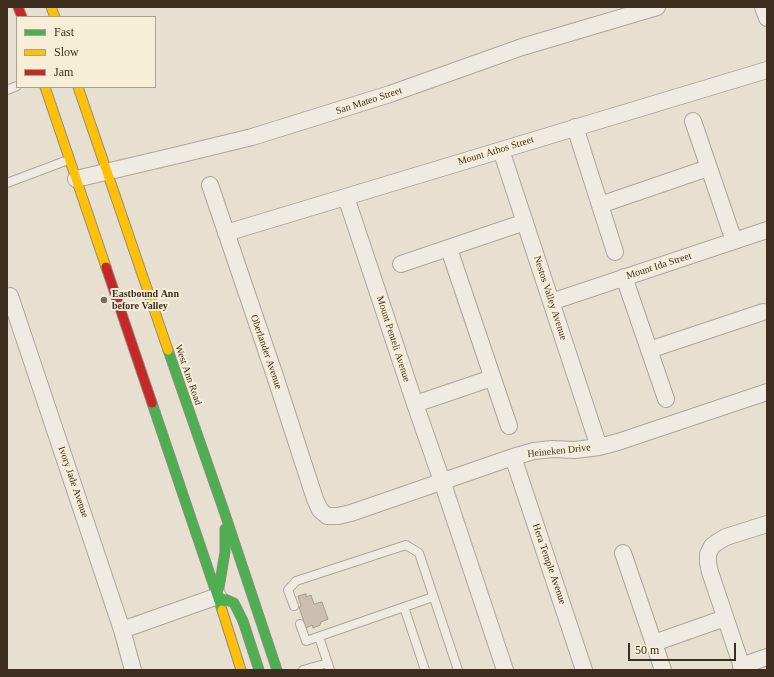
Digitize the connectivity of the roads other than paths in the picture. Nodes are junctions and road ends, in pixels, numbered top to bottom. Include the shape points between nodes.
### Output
1 (657, 7) edge
2 (763, 7) edge
3 (767, 18) edge
4 (767, 70) edge
5 (45, 88) edge
6 (78, 88) edge
7 (693, 121) dead end
8 (575, 127) junction
9 (501, 150) junction
10 (70, 160) junction
11 (708, 168) junction
12 (107, 172) junction
13 (76, 179) junction
14 (7, 183) edge
15 (210, 185) dead end
16 (346, 197) junction
17 (600, 205) junction
18 (525, 222) junction
19 (767, 230) edge
20 (226, 233) junction
21 (734, 241) junction
22 (448, 249) junction
23 (615, 252) dead end
24 (402, 264) dead end
25 (624, 278) junction
26 (9, 296) edge
27 (552, 302) junction
28 (763, 312) dead end
29 (649, 350) junction
30 (492, 378) junction
31 (767, 392) edge
32 (666, 399) dead end
33 (415, 404) junction
34 (509, 426) dead end
35 (599, 446) junction
36 (513, 457) junction
37 (442, 481) junction
38 (225, 514) junction
39 (327, 516) joint
40 (767, 524) edge
41 (623, 553) dead end
42 (218, 596) junction
43 (433, 597) junction
44 (294, 606) dead end
45 (404, 607) junction
46 (726, 618) junction
47 (300, 624) dead end
48 (122, 630) junction
49 (319, 637) junction
50 (654, 643) junction
51 (767, 657) edge
52 (329, 666) edge
53 (742, 668) edge
54 (133, 670) edge
55 (241, 670) edge
56 (259, 670) edge
57 (277, 670) edge
58 (303, 670) edge
59 (424, 670) edge
60 (458, 670) edge
61 (505, 670) edge
62 (584, 670) edge
63 (663, 670) edge

1 - 12 street, San Mateo Street via 522,48 390,94 252,137
2 - 3 street
4 - 8 street, Mount Athos Street
5 - 10 main road
6 - 12 main road, West Ann Road
7 - 11 street
8 - 9 street, Mount Athos Street
8 - 17 street
9 - 16 street, Mount Athos Street
9 - 18 street, Nestos Valley Avenue
10 - 13 main road
10 - 14 lane
11 - 17 street
11 - 21 street
12 - 13 street, San Mateo Street
12 - 38 main road, West Ann Road
13 - 42 main road
15 - 20 street, Oberlander Avenue
16 - 20 street, Mount Athos Street
16 - 33 street, Mount Penteli Avenue
17 - 23 street
18 - 22 street
18 - 27 street, Nestos Valley Avenue
19 - 21 street, Mount Ida Street
20 - 39 street, Oberlander Avenue via 315,498 320,510
21 - 25 street, Mount Ida Street
22 - 24 street
22 - 30 street
25 - 27 street, Mount Ida Street
25 - 29 street
26 - 48 street, Ivory Jade Avenue
27 - 35 street, Nestos Valley Avenue
28 - 29 street
29 - 32 street
30 - 33 street
30 - 34 street
31 - 35 street, Heineken Drive via 618,442
33 - 37 street, Mount Penteli Avenue
35 - 36 street, Heineken Drive via 575,450 534,451
36 - 37 street, Heineken Drive
36 - 62 street, Hera Temple Avenue
37 - 39 street, Heineken Drive via 351,513
37 - 61 street, Mount Penteli Avenue
38 - 42 main road via 224,552
38 - 57 main road, West Ann Road
40 - 46 street via 718,541 708,554 710,572
41 - 50 street
42 - 48 street
42 - 55 main road
42 - 56 main road via 234,603 243,621
43 - 44 lane via 419,553 406,545 296,581 288,590
43 - 45 lane
43 - 60 lane
45 - 49 lane
45 - 59 lane
46 - 50 street
46 - 53 street
47 - 49 lane via 306,641
48 - 54 street, Ivory Jade Avenue
49 - 52 lane
50 - 63 street
51 - 53 street
52 - 58 lane

